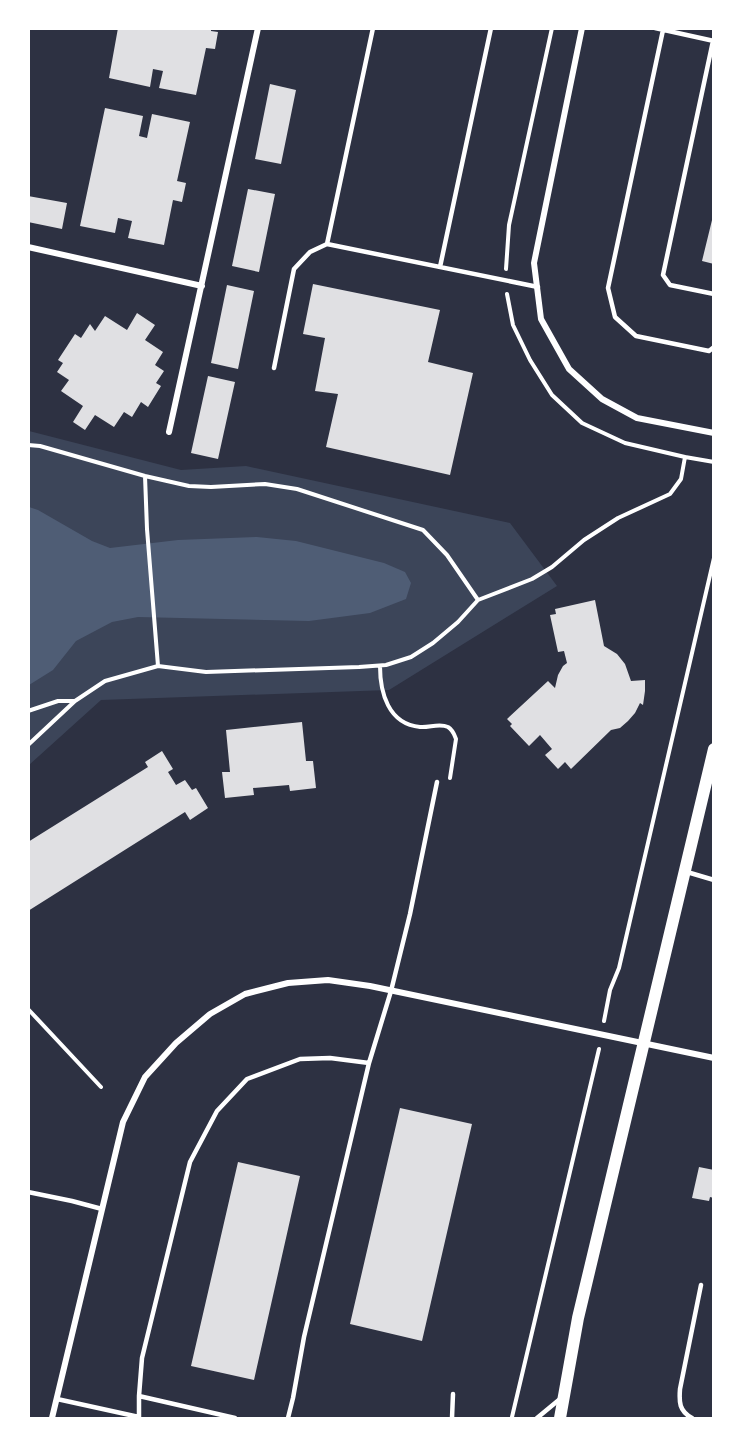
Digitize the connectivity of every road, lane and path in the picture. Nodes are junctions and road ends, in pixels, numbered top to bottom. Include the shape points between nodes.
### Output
1 (258, 28) edge
2 (373, 28) edge
3 (490, 28) edge
4 (582, 28) edge
5 (655, 28) edge
6 (663, 30) junction
7 (713, 41) edge
8 (327, 244) junction
9 (28, 247) edge
10 (440, 267) junction
11 (202, 285) junction
12 (538, 287) junction
13 (714, 294) edge
14 (714, 347) edge
15 (274, 368) dead end
16 (169, 432) dead end
17 (714, 433) edge
18 (28, 445) edge
19 (714, 462) edge
20 (146, 476) junction
21 (714, 558) edge
22 (478, 600) junction
23 (158, 666) junction
24 (380, 666) junction
25 (75, 701) junction
26 (28, 711) edge
27 (28, 744) edge
28 (714, 749) edge
29 (437, 782) dead end
30 (448, 785) dead end
31 (684, 872) junction
32 (714, 880) edge
33 (391, 991) junction
34 (28, 1009) edge
35 (602, 1034) junction
36 (644, 1043) junction
37 (714, 1058) edge
38 (369, 1063) junction
39 (101, 1087) dead end
40 (28, 1192) edge
41 (102, 1209) junction
42 (701, 1285) dead end
43 (453, 1394) dead end
44 (139, 1396) junction
45 (564, 1396) junction
46 (57, 1399) junction
47 (512, 1417) edge
48 (52, 1419) edge
49 (235, 1419) edge
50 (288, 1419) edge
51 (452, 1419) edge
52 (537, 1419) edge
53 (560, 1419) edge
54 (692, 1419) edge

1 - 11 street
2 - 8 lane
3 - 10 lane
4 - 12 street via 534,263
5 - 6 lane
6 - 7 lane
6 - 14 lane via 608,288 615,317 636,336 709,351
7 - 13 lane via 663,275 670,285
8 - 10 lane
8 - 15 lane via 310,252 294,269
9 - 11 street
10 - 12 lane
11 - 16 street
12 - 17 street via 541,319 569,369 602,399 637,418
18 - 20 path
19 - 22 path via 685,457 681,479 670,494 618,518 532,579
20 - 22 path via 189,486 265,484 297,489 423,530 447,555
20 - 23 path
21 - 35 path
22 - 24 path via 433,643 411,657
23 - 24 path via 206,672
23 - 25 path via 105,681
24 - 30 path via 383,696 399,720 420,728 448,727 454,733
25 - 26 path via 58,701
25 - 27 path
28 - 31 main road
29 - 33 lane
31 - 32 lane
31 - 36 main road
33 - 35 street
33 - 38 lane
33 - 41 street via 328,980 288,983 245,994 210,1014 145,1077 123,1122
34 - 39 path
35 - 36 street
35 - 47 path
36 - 37 street
36 - 45 main road via 578,1318
38 - 44 lane via 300,1059 247,1078 217,1111 190,1161 142,1358
38 - 50 lane
40 - 41 lane
41 - 46 street
42 - 54 lane via 680,1389 679,1406
43 - 51 lane
44 - 46 lane via 139,1417
44 - 49 lane
45 - 52 lane
45 - 53 main road
46 - 48 street

